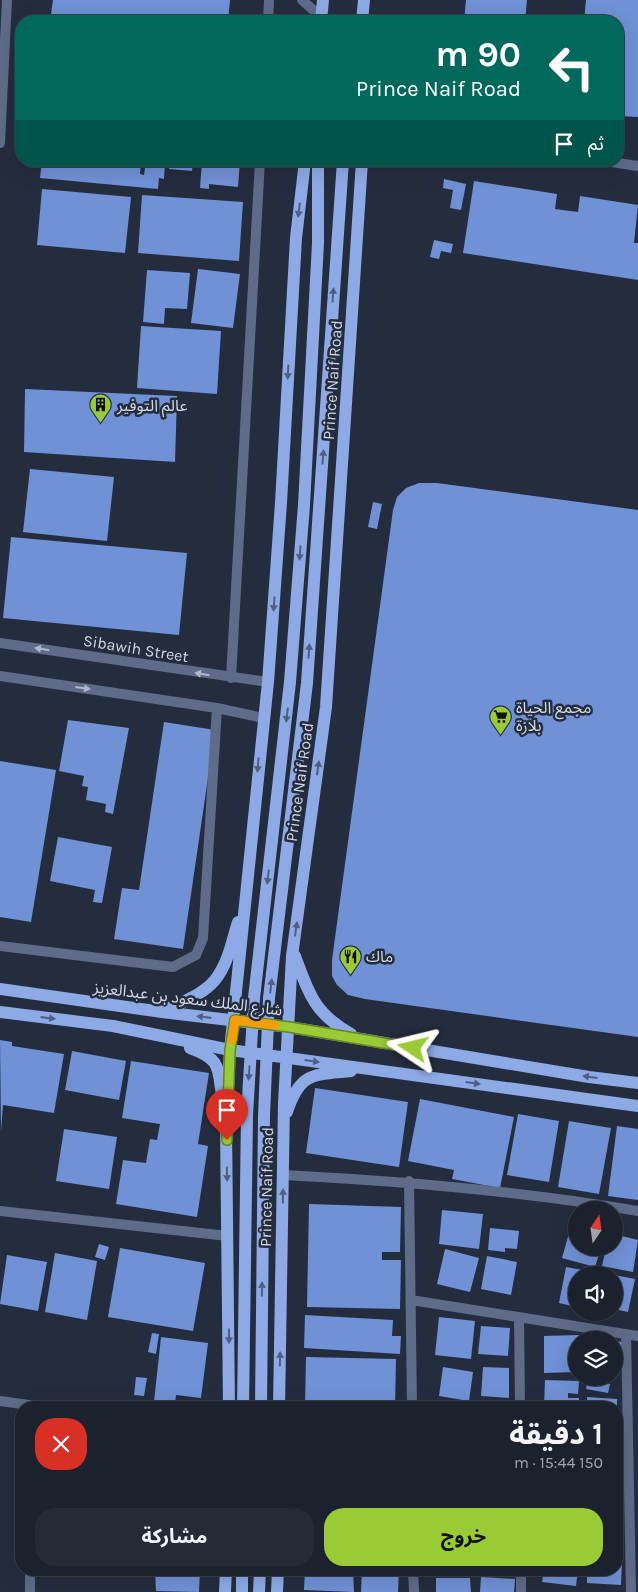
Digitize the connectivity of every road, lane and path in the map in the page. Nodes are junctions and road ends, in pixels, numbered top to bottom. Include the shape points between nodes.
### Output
1 (8, 0) edge
2 (269, 0) edge
3 (302, 0) edge
4 (323, 0) edge
5 (364, 0) edge
6 (268, 15) edge
7 (317, 15) edge
8 (321, 15) edge
9 (363, 15) edge
10 (0, 144) edge
11 (624, 164) edge
12 (638, 166) edge
13 (260, 167) edge
14 (304, 167) edge
15 (318, 167) edge
16 (343, 167) edge
17 (362, 167) edge
18 (0, 643) edge
19 (0, 676) edge
20 (231, 678) junction
21 (268, 682) junction
22 (216, 708) junction
23 (263, 718) junction
24 (246, 898) junction
25 (0, 946) edge
26 (293, 950) junction
27 (0, 989) edge
28 (0, 1012) edge
29 (162, 1012) junction
30 (235, 1020) junction
31 (114, 1026) junction
32 (289, 1027) junction
33 (357, 1038) junction
34 (230, 1050) junction
35 (286, 1057) junction
36 (370, 1069) junction
37 (638, 1083) edge
38 (638, 1106) edge
39 (284, 1124) junction
40 (226, 1125) junction
41 (284, 1175) junction
42 (410, 1182) junction
43 (0, 1211) edge
44 (638, 1211) edge
45 (228, 1236) junction
46 (410, 1300) junction
47 (520, 1317) junction
48 (626, 1334) junction
49 (638, 1336) edge
50 (0, 1401) edge
51 (229, 1401) edge
52 (244, 1401) edge
53 (261, 1401) edge
54 (279, 1401) edge
55 (412, 1401) edge
56 (520, 1401) edge
57 (15, 1404) edge
58 (635, 1558) edge
59 (30, 1576) edge
60 (226, 1576) edge
61 (242, 1576) edge
62 (260, 1576) edge
63 (278, 1576) edge
64 (414, 1576) edge
65 (521, 1576) edge
66 (30, 1592) edge
67 (226, 1592) edge
68 (242, 1592) edge
69 (259, 1592) edge
70 (277, 1592) edge
71 (414, 1592) edge
72 (521, 1592) edge
73 (631, 1592) edge

1 - 10 street
2 - 6 street
3 - 7 street
4 - 8 main road
5 - 9 main road
11 - 12 street
13 - 20 street
14 -> 21 main road via 296,238 282,503
15 -> 52 main road via 318,243 304,505 290,682 254,1007 246,1116
53 -> 16 main road via 264,1116 269,998 306,682
26 -> 17 main road, Prince Naif Road via 326,707
20 -> 18 street, Sibawih Street
19 -> 22 street
20 - 21 street, Sibawih Street
21 - 23 main road
22 - 23 street
22 - 25 street via 203,938 196,955 173,967
23 -> 24 main road
24 - 29 main road via 225,965 214,981
24 - 30 main road
26 - 32 main road, Prince Naif Road
26 - 33 main road via 310,997 331,1022
27 - 29 main road, شارع الملك سعود بن عبدالعزيز
28 -> 31 main road
30 -> 29 main road, شارع الملك سعود بن عبدالعزيز
30 - 32 main road, شارع الملك سعود بن عبدالعزيز
30 - 34 main road
31 - 34 main road
31 - 40 main road via 209,1055 216,1064
32 - 33 main road, شارع الملك سعود بن عبدالعزيز
32 - 35 main road, Prince Naif Road
37 -> 33 main road, شارع الملك سعود بن عبدالعزيز
34 - 35 main road
34 - 40 main road
35 -> 36 main road
35 - 39 main road, Prince Naif Road
36 -> 38 main road
36 - 39 main road via 318,1075 304,1081 294,1091
39 - 41 main road, Prince Naif Road
40 -> 45 main road
41 - 42 street
54 -> 41 main road, Prince Naif Road
42 - 44 street via 590,1202
42 - 46 street
43 - 45 street
45 -> 51 main road
46 - 47 street
46 - 55 street
47 - 48 street
47 - 56 street
48 - 49 street
48 - 58 street
50 - 57 street
58 - 73 street
59 - 66 street
60 - 67 main road
61 - 68 main road
62 - 69 main road
63 - 70 main road
64 - 71 street
65 - 72 street

